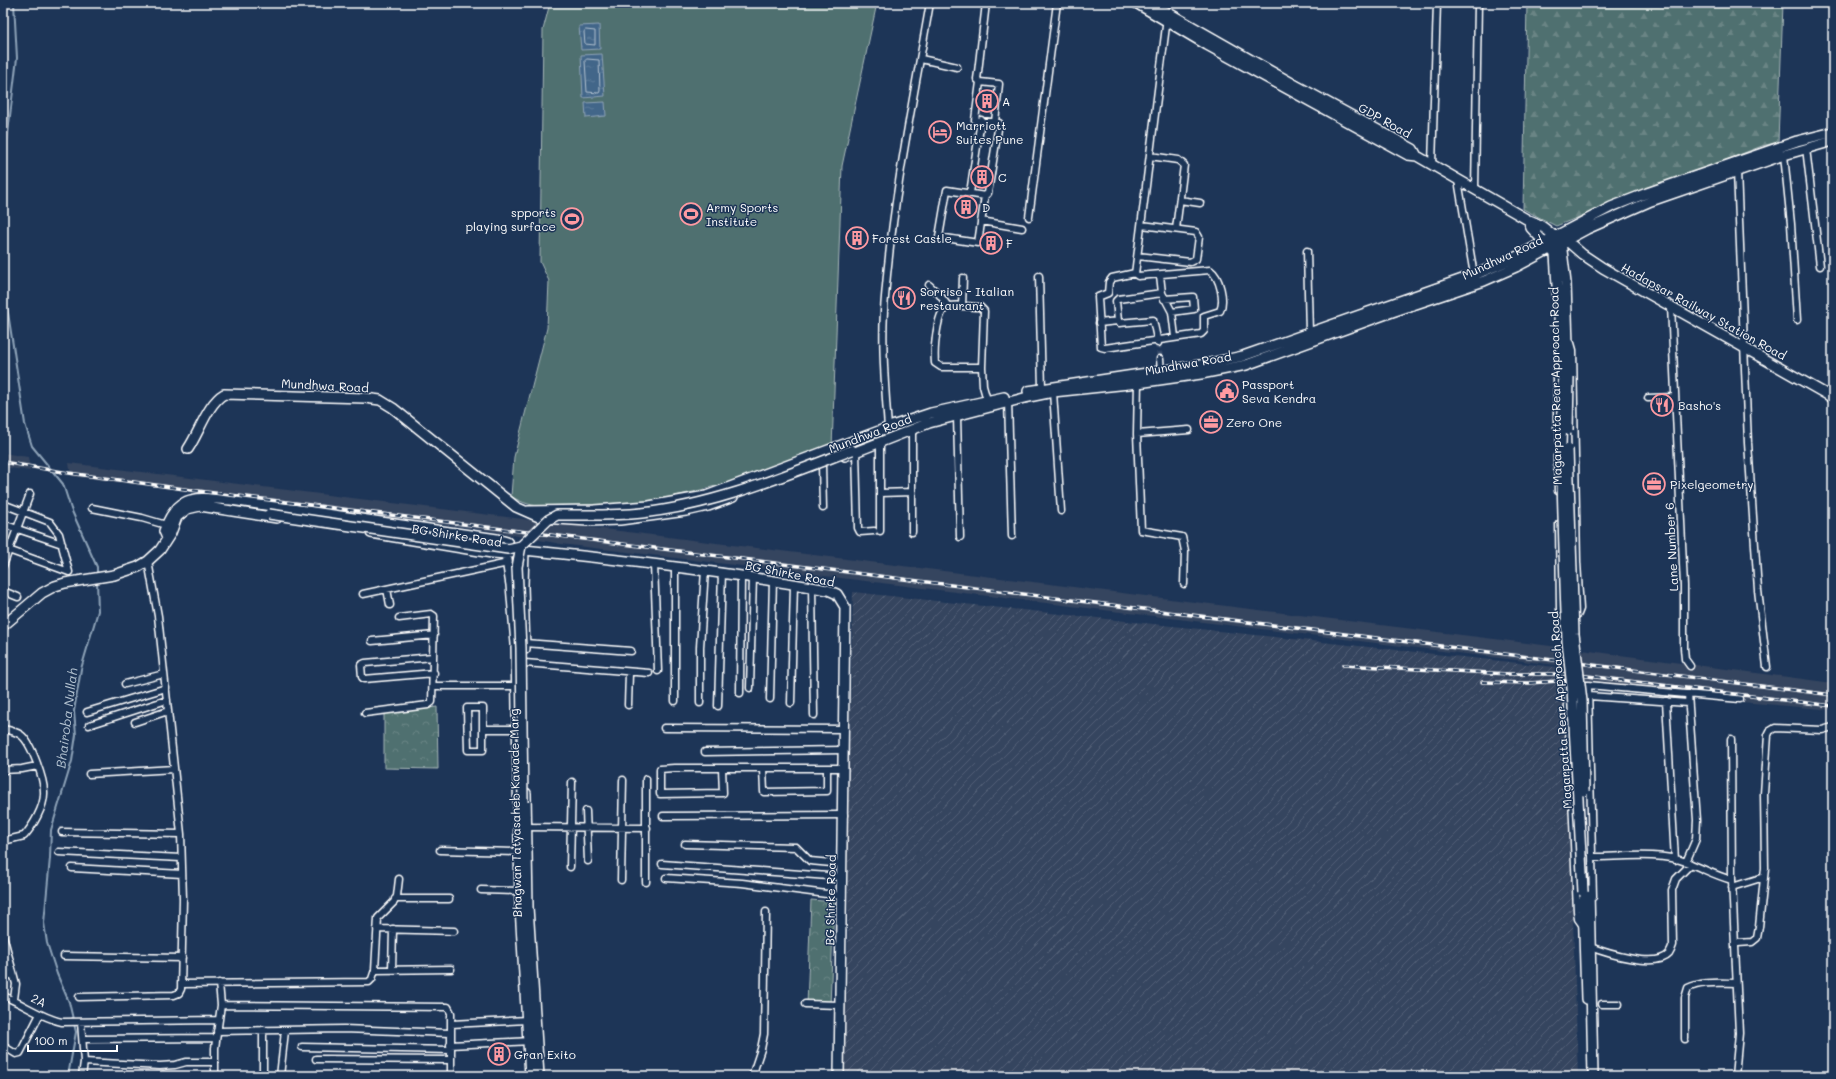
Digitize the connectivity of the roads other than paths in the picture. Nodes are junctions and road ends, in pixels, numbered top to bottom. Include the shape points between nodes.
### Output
1 (930, 3) edge
2 (986, 3) edge
3 (1057, 3) edge
4 (1136, 3) edge
5 (1151, 3) edge
6 (1437, 3) edge
7 (1478, 3) edge
8 (1168, 16) junction
9 (920, 59) junction
10 (957, 68) dead end
11 (980, 82) junction
12 (981, 120) junction
13 (995, 122) junction
14 (1833, 132) edge
15 (1833, 141) edge
16 (1801, 146) junction
17 (1784, 155) junction
18 (1150, 156) junction
19 (1432, 165) junction
20 (1737, 170) junction
21 (1458, 180) junction
22 (1476, 190) junction
23 (970, 193) junction
24 (985, 196) junction
25 (1180, 200) junction
26 (1200, 203) dead end
27 (1029, 218) dead end
28 (1528, 220) junction
29 (981, 221) junction
30 (1142, 225) junction
31 (1022, 228) dead end
32 (1176, 229) junction
33 (1561, 240) junction
34 (1548, 245) junction
35 (1307, 251) dead end
36 (1138, 256) junction
37 (1820, 266) dead end
38 (1135, 273) junction
39 (1160, 275) junction
40 (1474, 275) junction
41 (1039, 276) dead end
42 (963, 278) dead end
43 (929, 285) dead end
44 (1162, 293) junction
45 (1423, 298) junction
46 (1164, 299) junction
47 (948, 306) junction
48 (962, 306) junction
49 (1671, 306) junction
50 (1172, 312) junction
51 (1797, 320) dead end
52 (1118, 321) junction
53 (1098, 323) junction
54 (1567, 332) junction
55 (1308, 333) junction
56 (1175, 337) junction
57 (1158, 341) junction
58 (1744, 346) junction
59 (1561, 350) junction
60 (1160, 359) tunnel mouth
61 (1245, 360) junction
62 (982, 367) junction
63 (1161, 371) junction
64 (1566, 378) junction
65 (1138, 379) junction
66 (1042, 388) junction
67 (1053, 392) junction
68 (1675, 397) junction
69 (1648, 398) dead end
70 (1833, 398) edge
71 (987, 400) junction
72 (1008, 401) junction
73 (957, 416) junction
74 (888, 428) junction
75 (912, 429) junction
76 (1189, 430) dead end
77 (876, 432) junction
78 (1138, 434) junction
79 (884, 441) junction
80 (188, 449) dead end
81 (853, 450) junction
82 (822, 464) junction
83 (912, 492) junction
84 (880, 493) junction
85 (30, 494) dead end
86 (3, 504) edge
87 (186, 506) junction
88 (92, 508) dead end
89 (823, 508) dead end
90 (265, 509) junction
91 (24, 511) junction
92 (1061, 511) dead end
93 (526, 512) junction
94 (258, 515) junction
95 (3, 524) edge
96 (166, 525) junction
97 (17, 529) junction
98 (912, 532) dead end
99 (1012, 536) dead end
100 (960, 537) dead end
101 (167, 538) junction
102 (62, 544) junction
103 (6, 549) edge
104 (520, 550) junction
105 (507, 559) junction
106 (148, 561) junction
107 (654, 564) junction
108 (3, 566) edge
109 (675, 566) junction
110 (704, 570) junction
111 (722, 572) junction
112 (741, 575) junction
113 (753, 577) junction
114 (774, 580) junction
115 (794, 584) junction
116 (1184, 584) dead end
117 (812, 587) junction
118 (387, 589) junction
119 (3, 591) edge
120 (363, 594) dead end
121 (18, 597) dead end
122 (390, 605) dead end
123 (399, 618) dead end
124 (3, 626) edge
125 (434, 635) junction
126 (372, 641) dead end
127 (525, 643) junction
128 (631, 651) dead end
129 (433, 657) junction
130 (525, 663) junction
131 (1690, 666) dead end
132 (1767, 667) dead end
133 (658, 671) dead end
134 (434, 673) junction
135 (629, 673) junction
136 (649, 673) dead end
137 (164, 674) junction
138 (125, 684) dead end
139 (1588, 685) junction
140 (434, 686) junction
141 (516, 686) junction
142 (166, 688) junction
143 (750, 688) dead end
144 (740, 693) dead end
145 (1688, 694) junction
146 (1589, 696) junction
147 (770, 699) dead end
148 (1740, 699) dead end
149 (167, 700) junction
150 (675, 701) dead end
151 (1666, 701) junction
152 (700, 703) dead end
153 (791, 703) dead end
154 (1688, 703) junction
155 (628, 705) dead end
156 (718, 706) dead end
157 (168, 711) junction
158 (87, 712) dead end
159 (365, 713) dead end
160 (814, 715) dead end
161 (135, 722) dead end
162 (89, 725) dead end
163 (1833, 727) edge
164 (664, 728) dead end
165 (844, 728) junction
166 (3, 729) edge
167 (483, 729) junction
168 (517, 729) junction
169 (1731, 739) dead end
170 (844, 750) junction
171 (705, 752) dead end
172 (37, 766) junction
173 (722, 768) junction
174 (763, 768) junction
175 (827, 768) junction
176 (844, 768) junction
177 (174, 769) junction
178 (3, 770) edge
179 (89, 774) dead end
180 (646, 779) dead end
181 (623, 780) dead end
182 (572, 782) dead end
183 (586, 811) dead end
184 (844, 815) junction
185 (663, 816) dead end
186 (524, 825) junction
187 (621, 828) junction
188 (647, 828) junction
189 (571, 829) junction
190 (587, 829) junction
191 (62, 832) dead end
192 (181, 834) junction
193 (3, 841) edge
194 (685, 844) dead end
195 (440, 850) dead end
196 (59, 852) dead end
197 (519, 852) junction
198 (1593, 857) junction
199 (181, 858) junction
200 (1675, 860) junction
201 (588, 861) dead end
202 (1688, 863) junction
203 (662, 864) dead end
204 (842, 864) junction
205 (570, 866) dead end
206 (72, 868) dead end
207 (182, 874) junction
208 (842, 877) junction
209 (1764, 877) junction
210 (666, 878) dead end
211 (399, 879) dead end
212 (621, 880) dead end
213 (1732, 880) junction
214 (646, 882) dead end
215 (1732, 887) junction
216 (481, 890) dead end
217 (519, 891) junction
218 (842, 896) junction
219 (395, 898) junction
220 (449, 899) dead end
221 (766, 912) dead end
222 (1586, 928) junction
223 (377, 929) junction
224 (393, 929) junction
225 (454, 931) dead end
226 (3, 935) edge
227 (1738, 943) dead end
228 (1590, 947) junction
229 (64, 956) dead end
230 (182, 958) junction
231 (527, 959) junction
232 (451, 969) dead end
233 (375, 970) junction
234 (392, 970) junction
235 (3, 972) edge
236 (13, 976) junction
237 (219, 983) junction
238 (1736, 983) junction
239 (182, 984) junction
240 (3, 996) edge
241 (79, 997) dead end
242 (14, 999) junction
243 (221, 1004) junction
244 (805, 1004) dead end
245 (1602, 1004) dead end
246 (1620, 1004) dead end
247 (840, 1005) junction
248 (40, 1014) junction
249 (219, 1020) junction
250 (527, 1020) junction
251 (80, 1022) junction
252 (451, 1024) junction
253 (217, 1030) junction
254 (263, 1030) junction
255 (284, 1031) junction
256 (450, 1033) junction
257 (216, 1038) junction
258 (83, 1039) junction
259 (1685, 1039) dead end
260 (533, 1041) junction
261 (3, 1046) edge
262 (302, 1046) dead end
263 (450, 1047) junction
264 (316, 1059) dead end
265 (451, 1060) junction
266 (84, 1062) junction
267 (214, 1062) junction
268 (82, 1076) edge
269 (215, 1076) edge
270 (263, 1076) edge
271 (280, 1076) edge
272 (451, 1076) edge
273 (530, 1076) edge
274 (538, 1076) edge
275 (752, 1076) edge
276 (839, 1076) edge
277 (1588, 1076) edge
278 (1593, 1076) edge
279 (1735, 1076) edge

1 - 9 street
2 - 11 street via 978,72
3 - 27 street
4 - 8 main road
5 - 8 main road, GDP Road
6 - 19 street
7 - 22 street
8 - 18 street
8 - 19 main road, GDP Road via 1413,149 1417,156
9 - 10 street
9 - 74 street via 899,179 885,297 883,332
11 - 12 street via 975,120
11 - 13 street via 999,84
12 - 13 street
12 - 23 street
13 - 24 street via 999,122 988,193
14 - 16 main road, Mundhwa Road
15 - 16 main road, Mundhwa Road
16 - 17 main road, Mundhwa Road
16 - 33 main road, Mundhwa Road via 1647,192 1611,207
16 - 37 street
17 - 20 main road, Mundhwa Road
17 - 51 street
18 - 25 street via 1183,162
18 - 30 street
19 - 21 main road, GDP Road
20 - 33 main road, Mundhwa Road via 1644,204
20 - 58 street
21 - 22 main road, GDP Road
21 - 40 street
22 - 28 main road, GDP Road
23 - 24 street
23 - 29 street via 947,190 940,237 978,243
24 - 29 street
25 - 26 street
25 - 32 street
28 - 33 main road via 1536,222
28 - 34 main road, Magarpatta Rear Approach Road via 1531,228
29 - 31 street
30 - 32 street
30 - 36 street
32 - 36 street via 1198,234 1194,261
33 - 34 main road, Mundhwa Road
33 - 49 main road, Hadapsar Railway Station Road via 1602,268
33 - 54 main road, Magarpatta Rear Approach Road via 1566,283
34 - 40 main road, Mundhwa Road
34 - 45 main road, Mundhwa Road via 1484,281
34 - 59 main road, Magarpatta Rear Approach Road via 1557,262
35 - 55 street
36 - 38 street
38 - 39 street via 1138,276
38 - 53 street via 1112,278 1109,282 1108,293 1098,297
39 - 44 street
39 - 56 street via 1206,270 1214,273 1219,280 1222,306 1220,310 1204,316 1204,331 1201,334
40 - 45 main road, Mundhwa Road
41 - 66 street
42 - 48 street
43 - 47 street via 940,294
44 - 46 street
44 - 52 street via 1118,299
45 - 55 main road, Mundhwa Road
45 - 61 main road, Mundhwa Road via 1392,312
46 - 50 street
46 - 50 street via 1193,297 1194,308
47 - 48 street
47 - 62 street via 939,318 935,363 941,367
48 - 62 street via 980,307 984,311
49 - 58 main road, Hadapsar Railway Station Road
49 - 68 street, Lane Number 6
50 - 56 street
52 - 53 street
52 - 57 street via 1122,324 1152,320
53 - 57 street via 1101,347
54 - 59 street via 1573,350 1576,555 1580,609 1578,614 1562,614 1560,610 1557,366
54 - 64 main road, Magarpatta Rear Approach Road
55 - 61 main road, Mundhwa Road
56 - 57 street
58 - 70 main road, Hadapsar Railway Station Road
58 - 132 street via 1758,590
59 - 64 main road, Magarpatta Rear Approach Road
60 - 63 street
61 - 63 main road, Mundhwa Road
61 - 65 main road, Mundhwa Road via 1201,374
62 - 71 street
63 - 65 main road, Mundhwa Road
64 - 222 main road, Magarpatta Rear Approach Road, bridge via 1562,446 1565,584 1586,891
65 - 66 main road, Mundhwa Road
65 - 67 main road, Mundhwa Road
65 - 78 street
66 - 71 main road, Mundhwa Road
67 - 72 main road, Mundhwa Road
67 - 92 street
68 - 69 street
68 - 131 street, Lane Number 6 via 1684,586 1684,648 1685,658
71 - 74 main road, Mundhwa Road
72 - 73 main road, Mundhwa Road
72 - 99 street
73 - 75 main road, Mundhwa Road
73 - 100 street
74 - 77 main road, Mundhwa Road
75 - 79 main road, Mundhwa Road
75 - 83 street
76 - 78 street
77 - 81 main road
77 - 93 main road, Mundhwa Road via 706,496 650,506
78 - 116 street via 1141,530 1182,537 1185,551
79 - 81 main road, Mundhwa Road via 881,439
79 - 84 street
80 - 93 main road, Mundhwa Road via 212,403 224,394 380,400 410,420
81 - 82 main road, Mundhwa Road
81 - 84 street via 860,532 877,531
81 - 90 main road, bridge via 721,494 680,504 641,510 553,512 546,515 520,539 502,544
81 - 104 main road, bridge via 703,502 630,514 557,515 539,527
82 - 89 street
82 - 93 main road, Mundhwa Road via 708,506 666,515 588,521 541,518
83 - 84 street
83 - 98 street
85 - 91 street
86 - 91 street
87 - 90 main road via 193,498 204,498
87 - 94 main road
87 - 96 main road via 173,511
87 - 101 main road via 177,517
88 - 96 street
90 - 94 main road
90 - 104 main road, bridge
90 - 104 main road via 497,539
91 - 97 street
91 - 102 street via 50,522 59,534
94 - 105 main road, BG Shirke Road
95 - 97 street
96 - 101 main road via 164,531
97 - 102 street
97 - 103 street
101 - 106 main road via 160,550
102 - 103 street via 68,572
103 - 108 street
104 - 105 main road, BG Shirke Road
104 - 107 main road, BG Shirke Road
104 - 127 main road, Bhagwan Tatyasaheb Kawade Marg
104 - 186 main road, bridge via 517,567
105 - 118 street
105 - 141 main road, Bhagwan Tatyasaheb Kawade Marg via 516,644
106 - 124 main road via 114,575 65,583 42,593
106 - 137 street via 155,595
107 - 109 main road, BG Shirke Road
107 - 133 street
109 - 110 main road, BG Shirke Road
109 - 150 street
110 - 111 main road, BG Shirke Road
110 - 152 street
111 - 112 main road, BG Shirke Road
111 - 156 street
112 - 113 main road, BG Shirke Road
112 - 144 street
113 - 114 main road, BG Shirke Road
113 - 143 street
114 - 115 main road, BG Shirke Road
114 - 147 street
115 - 117 main road, BG Shirke Road
115 - 153 street
117 - 160 street
117 - 165 main road, BG Shirke Road via 838,594 845,607
118 - 120 street
118 - 122 street
119 - 121 street
123 - 125 street via 433,615
125 - 126 street
125 - 129 street
127 - 128 street
127 - 130 main road, Bhagwan Tatyasaheb Kawade Marg
129 - 134 street
129 - 134 street via 365,663 362,665 362,677 364,679
130 - 135 street
130 - 186 main road, Bhagwan Tatyasaheb Kawade Marg
134 - 140 street
135 - 136 street
135 - 155 street
137 - 138 street
137 - 142 street
139 - 145 street
139 - 146 street
139 - 222 street via 1569,684 1567,687 1577,911 1578,919
140 - 141 street
140 - 159 street via 432,702 428,705
141 - 168 main road, Bhagwan Tatyasaheb Kawade Marg
142 - 149 street
142 - 158 street
145 - 148 street
145 - 154 street
146 - 151 street
146 - 198 street
149 - 157 street
149 - 162 street
151 - 154 street
151 - 200 street
154 - 202 street via 1696,833
157 - 161 street
157 - 177 street
163 - 209 street via 1822,730 1775,728 1768,735 1764,794
164 - 165 street
165 - 170 main road, BG Shirke Road
166 - 172 street via 21,735
167 - 167 street via 483,750 468,750 467,708 483,708
167 - 168 street
168 - 186 main road, Bhagwan Tatyasaheb Kawade Marg
169 - 213 street
170 - 171 street
170 - 176 main road, BG Shirke Road
172 - 178 street
172 - 193 street via 44,786 41,807 24,836
173 - 173 street via 660,769 660,794 723,793
173 - 174 street
174 - 175 street
174 - 175 street via 764,792 827,791
175 - 176 street
176 - 184 main road, BG Shirke Road
177 - 179 street
177 - 192 street
180 - 188 street
181 - 187 street
182 - 189 street
183 - 190 street
184 - 185 street
184 - 204 main road, BG Shirke Road
186 - 189 street
186 - 197 main road, Bhagwan Tatyasaheb Kawade Marg
186 - 231 main road, Bhagwan Tatyasaheb Kawade Marg via 528,907
187 - 188 street
187 - 190 street
187 - 212 street
188 - 214 street
189 - 190 street
189 - 205 street
190 - 201 street
191 - 192 street
192 - 199 street
194 - 204 street via 790,847 800,850 810,861
195 - 197 street
196 - 199 street
197 - 217 main road, Bhagwan Tatyasaheb Kawade Marg
198 - 200 street via 1661,857
198 - 222 street via 1594,906 1592,921
199 - 207 street
200 - 202 street
202 - 213 street
202 - 228 street via 1673,883 1673,945 1670,953 1665,957 1649,960
203 - 208 street
204 - 208 main road, BG Shirke Road
206 - 207 street
207 - 230 street
208 - 218 main road, BG Shirke Road
209 - 215 street
209 - 227 street via 1757,938 1752,942
210 - 218 street via 742,882
211 - 219 street
213 - 215 street
215 - 238 street
216 - 217 street
217 - 231 main road, Bhagwan Tatyasaheb Kawade Marg
218 - 247 main road, BG Shirke Road
219 - 220 street
219 - 223 street via 378,918
221 - 275 street via 764,1034 762,1050
222 - 228 main road, Magarpatta Rear Approach Road
222 - 277 main road, Magarpatta Rear Approach Road
223 - 224 street
223 - 233 street
224 - 225 street
224 - 234 street
226 - 236 street
228 - 278 main road, Magarpatta Rear Approach Road
229 - 230 street
230 - 239 street
231 - 250 main road, Bhagwan Tatyasaheb Kawade Marg
231 - 260 main road, Bhagwan Tatyasaheb Kawade Marg
232 - 234 street
233 - 234 street
233 - 237 street via 372,980 364,983
235 - 236 street
236 - 242 street via 17,989
237 - 239 street
237 - 243 street
238 - 259 street via 1692,985 1688,988 1685,998
238 - 279 street via 1739,1033
239 - 241 street via 179,993 174,995
240 - 242 street, 2A
242 - 248 street, 2A
243 - 249 street
243 - 252 street via 444,1006 450,1008
244 - 247 street
245 - 246 street
247 - 276 main road, BG Shirke Road
248 - 251 street, 2A via 57,1021
248 - 261 street via 20,1054
249 - 251 street, 2A
249 - 253 street
250 - 252 street
250 - 260 main road, Bhagwan Tatyasaheb Kawade Marg
251 - 258 street
252 - 256 street
253 - 254 street
253 - 257 street
254 - 255 street
254 - 270 street
255 - 256 street via 344,1029
255 - 271 street
256 - 263 street
257 - 258 street
257 - 267 street
258 - 266 street
260 - 263 street
260 - 273 main road, Bhagwan Tatyasaheb Kawade Marg
260 - 274 main road, Bhagwan Tatyasaheb Kawade Marg
262 - 263 street
263 - 265 street
264 - 265 street
265 - 272 street
266 - 267 street via 160,1066 186,1062
266 - 268 street
267 - 269 street

